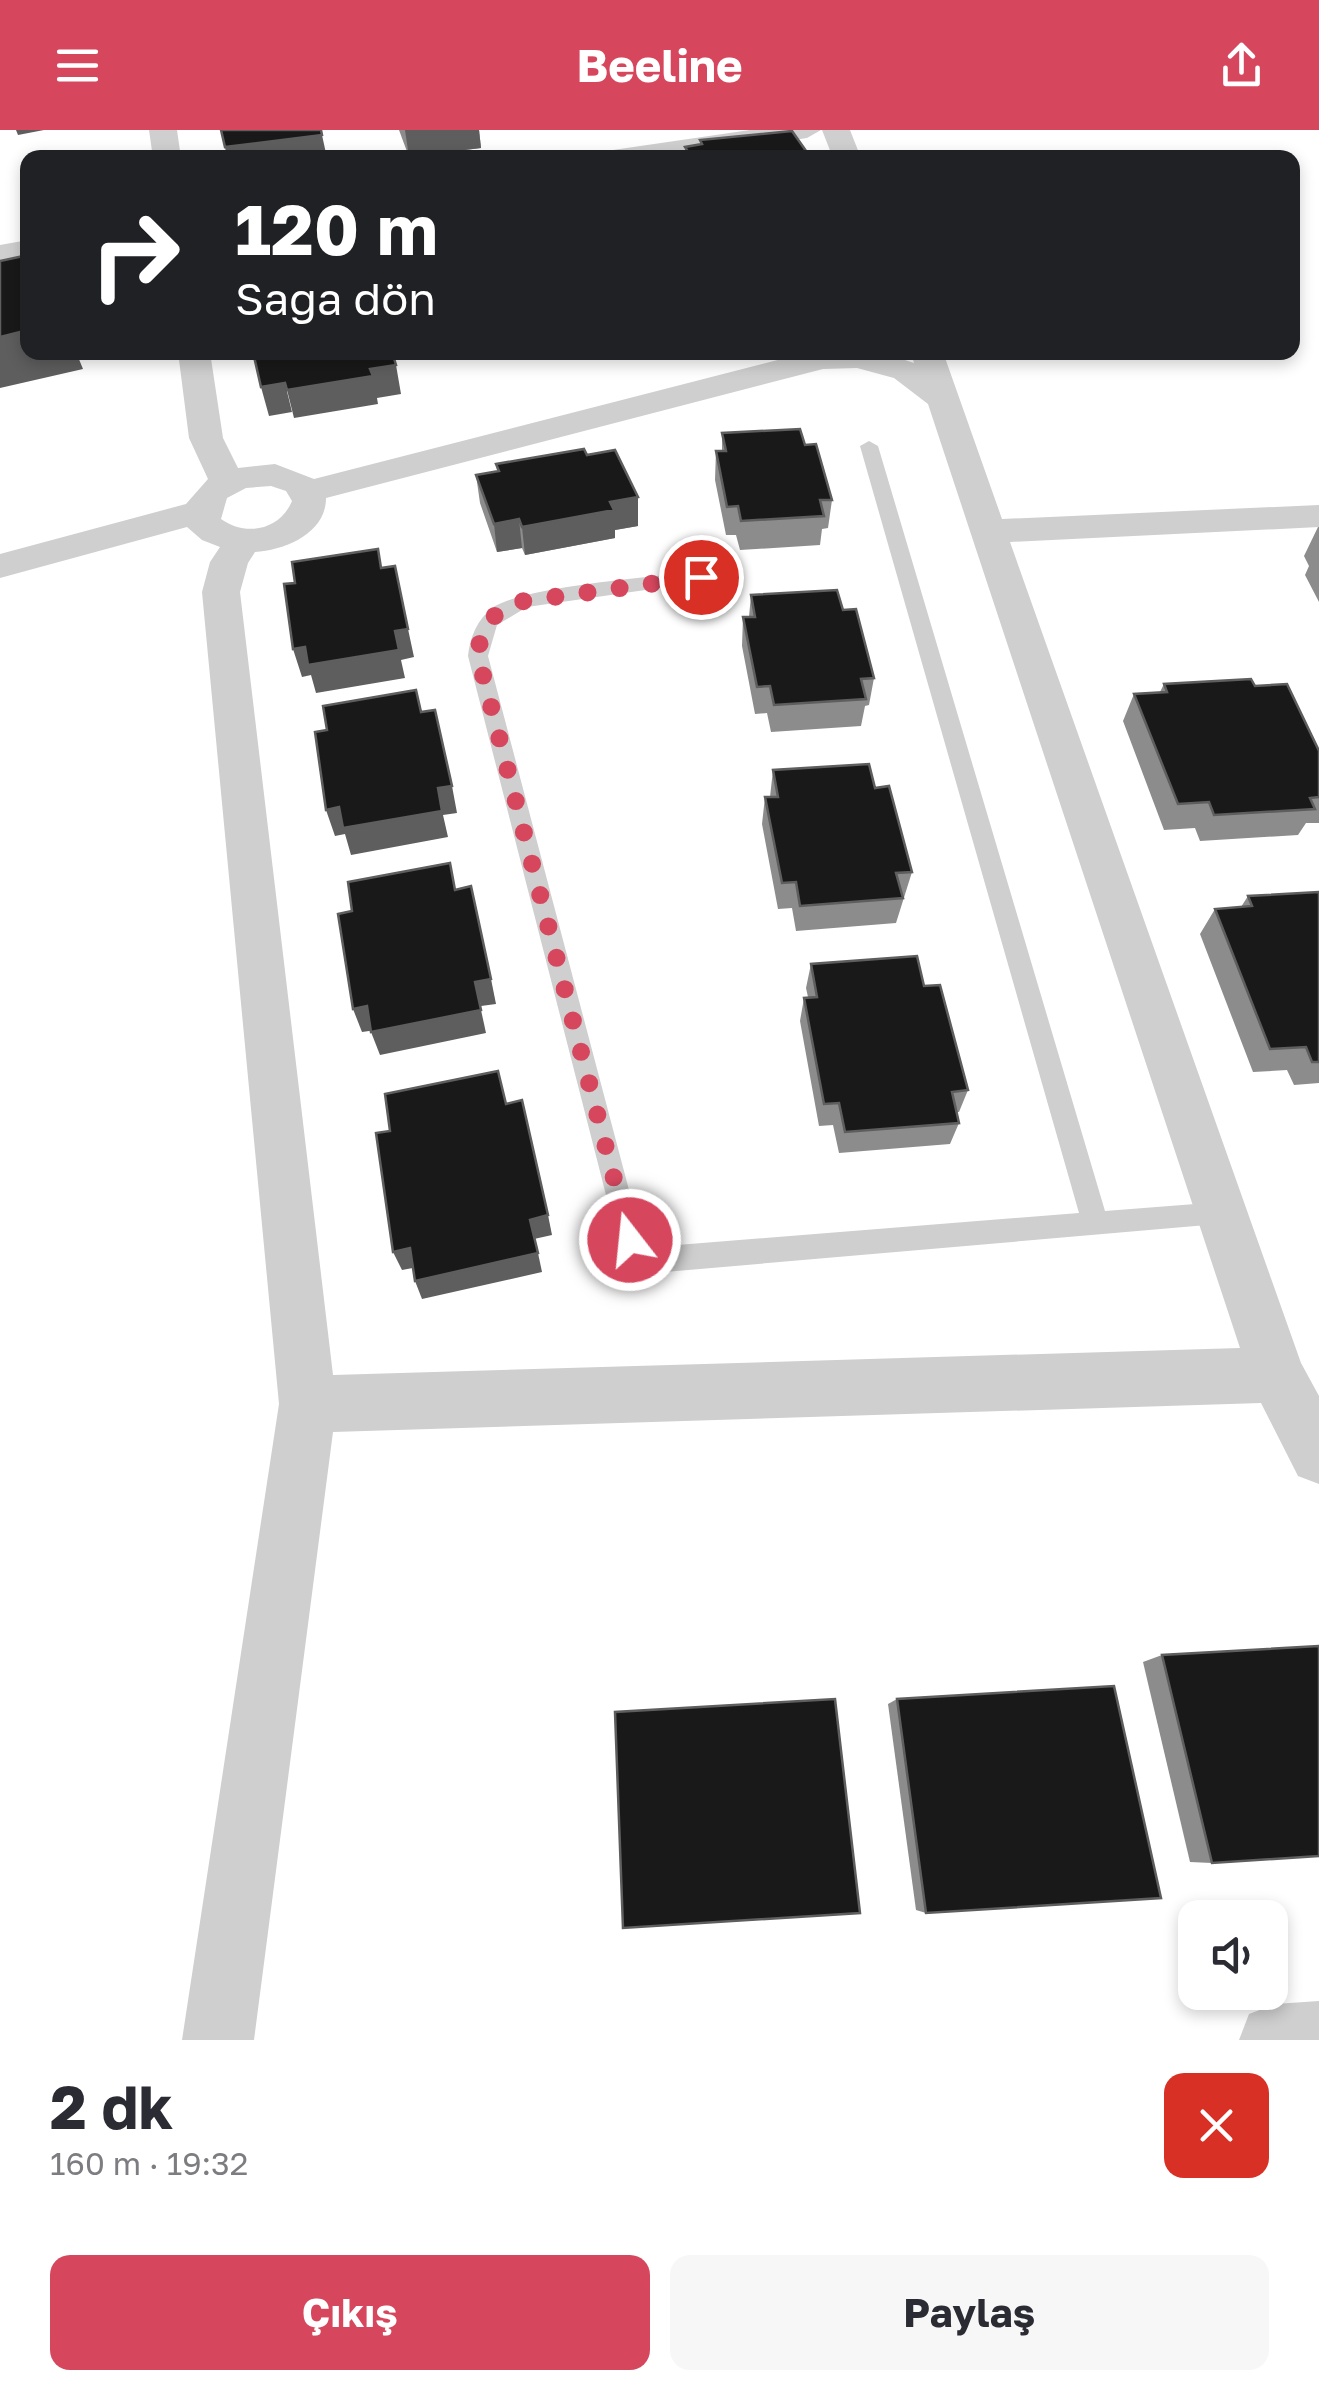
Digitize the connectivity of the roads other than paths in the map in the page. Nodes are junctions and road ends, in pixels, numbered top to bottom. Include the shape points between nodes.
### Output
1 (808, 130) edge
2 (669, 150) edge
3 (195, 360) edge
4 (814, 360) edge
5 (864, 360) edge
6 (930, 360) edge
7 (948, 405) junction
8 (869, 446) dead end
9 (227, 482) junction
10 (308, 492) junction
11 (1319, 516) edge
12 (222, 527) junction
13 (990, 531) junction
14 (0, 566) edge
15 (701, 577) dead end
16 (1221, 1214) junction
17 (1095, 1224) junction
18 (1277, 1374) junction
19 (308, 1404) junction
20 (1319, 1456) edge
21 (1319, 2037) edge
22 (218, 2040) edge
23 (1275, 2040) edge

1 - 2 street
3 - 9 street via 206,438
4 - 10 street
5 - 7 street via 924,380
6 - 7 street
7 - 13 street
8 - 17 lane
9 - 10 street via 274,474
9 - 12 street via 204,501
10 - 12 street via 308,512 290,530
11 - 13 street
12 - 14 street
12 - 19 street via 230,562 221,592
13 - 16 street
15 - 17 lane via 524,601 484,624 479,639 478,656 630,1240 637,1250 664,1259
16 - 17 lane
16 - 18 street
18 - 19 street
18 - 20 street
19 - 22 street
21 - 23 street

